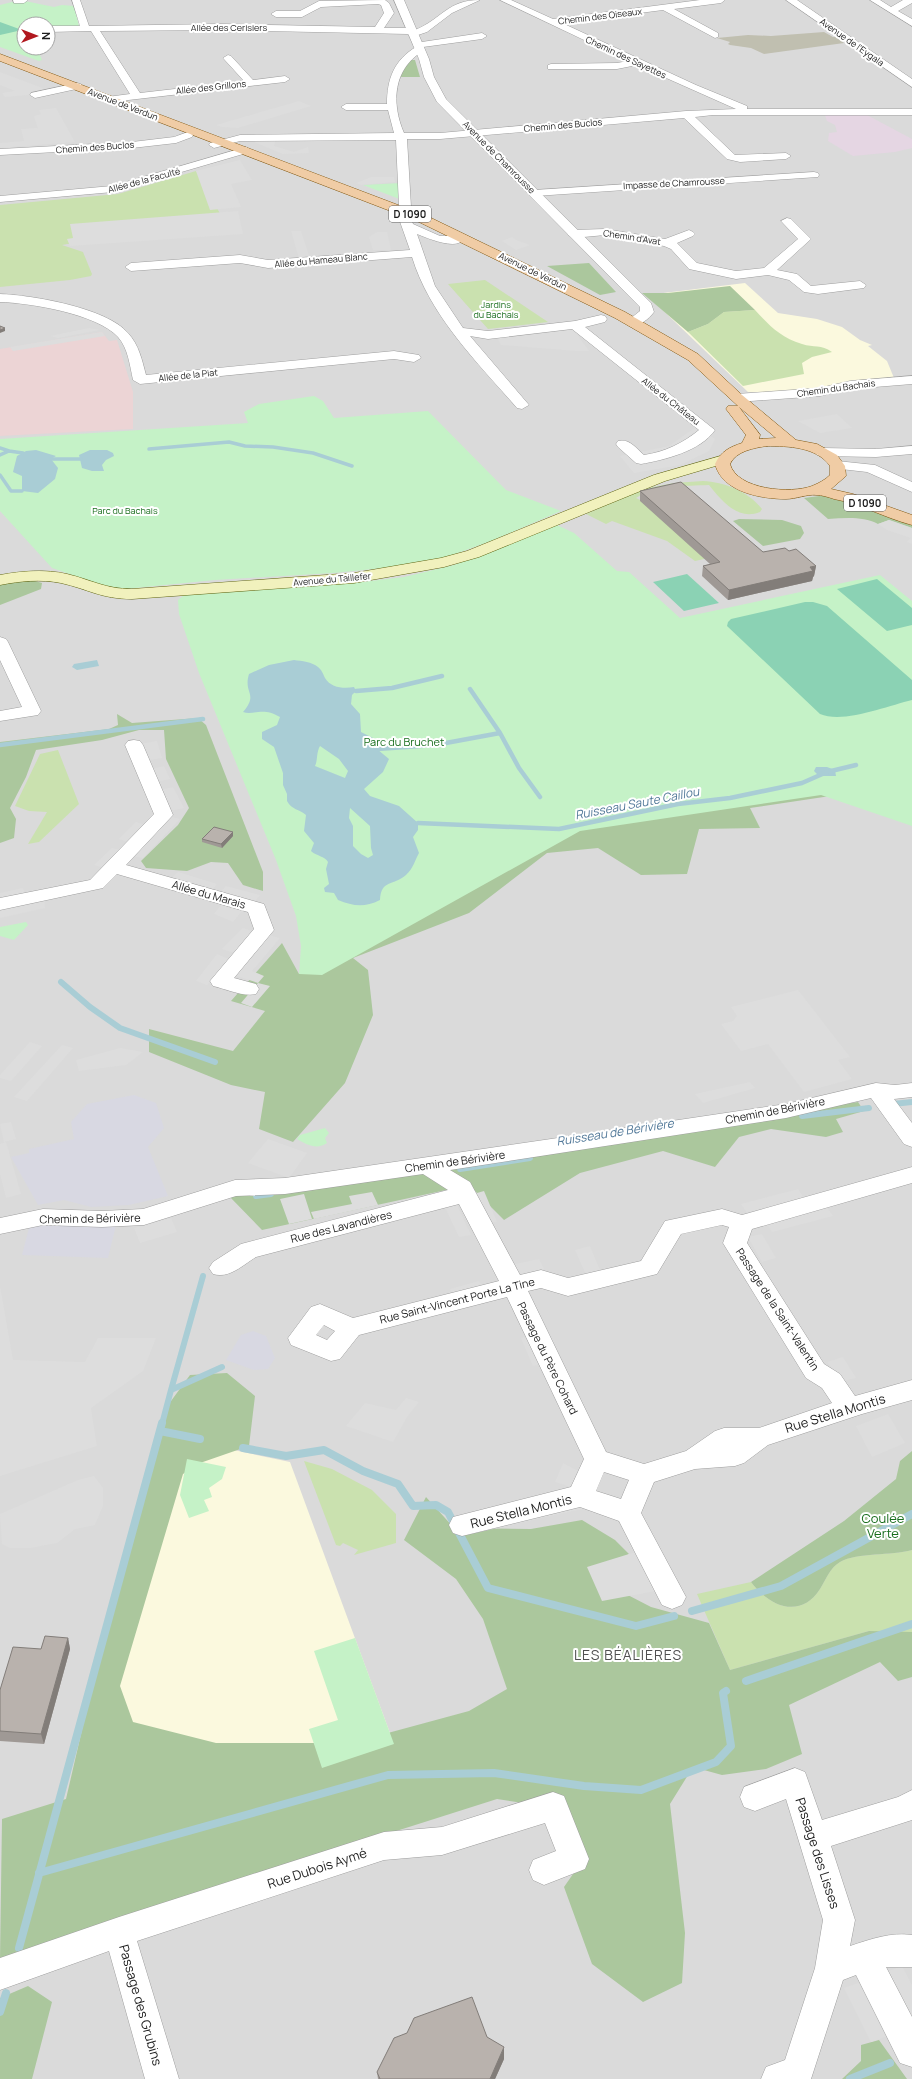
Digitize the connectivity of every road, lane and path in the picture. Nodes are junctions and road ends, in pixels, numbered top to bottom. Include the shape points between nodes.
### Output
1 (76, 0) edge
2 (400, 0) edge
3 (476, 0) edge
4 (504, 0) edge
5 (721, 0) edge
6 (791, 0) edge
7 (874, 0) edge
8 (910, 0) edge
9 (611, 3) dead end
10 (664, 7) junction
11 (892, 10) junction
12 (626, 13) junction
13 (231, 16) dead end
14 (264, 16) dead end
15 (551, 22) junction
16 (912, 23) edge
17 (220, 27) junction
18 (85, 28) junction
19 (96, 28) junction
20 (56, 29) edge
21 (378, 30) junction
22 (411, 33) junction
23 (715, 35) dead end
24 (482, 36) dead end
25 (419, 47) junction
26 (0, 57) edge
27 (228, 58) dead end
28 (0, 62) edge
29 (637, 62) junction
30 (551, 67) dead end
31 (285, 79) dead end
32 (251, 83) junction
33 (912, 84) edge
34 (69, 88) junction
35 (136, 95) junction
36 (37, 96) dead end
37 (119, 103) junction
38 (346, 107) dead end
39 (393, 107) junction
40 (748, 111) junction
41 (912, 112) edge
42 (686, 114) junction
43 (475, 132) junction
44 (188, 135) junction
45 (399, 136) junction
46 (218, 143) junction
47 (0, 152) edge
48 (242, 152) junction
49 (786, 156) dead end
50 (814, 175) dead end
51 (535, 193) junction
52 (0, 199) edge
53 (404, 218) junction
54 (786, 221) dead end
55 (573, 234) junction
56 (689, 234) dead end
57 (666, 243) junction
58 (415, 253) junction
59 (131, 266) dead end
60 (768, 271) junction
61 (860, 285) dead end
62 (632, 292) junction
63 (0, 298) edge
64 (620, 315) junction
65 (605, 322) junction
66 (633, 322) junction
67 (579, 325) junction
68 (460, 331) junction
69 (414, 358) dead end
70 (912, 380) edge
71 (737, 398) junction
72 (522, 405) dead end
73 (791, 443) junction
74 (623, 444) dead end
75 (749, 444) junction
76 (912, 450) edge
77 (822, 452) junction
78 (876, 453) junction
79 (724, 459) junction
80 (837, 465) junction
81 (870, 468) junction
82 (728, 476) junction
83 (650, 481) junction
84 (834, 481) junction
85 (912, 488) edge
86 (816, 490) junction
87 (912, 512) edge
88 (912, 520) edge
89 (0, 580) edge
90 (1, 639) edge
91 (0, 716) edge
92 (134, 745) dead end
93 (113, 867) junction
94 (0, 904) edge
95 (249, 989) dead end
96 (876, 1090) junction
97 (912, 1090) edge
98 (912, 1139) edge
99 (426, 1165) junction
100 (912, 1175) edge
101 (465, 1194) junction
102 (742, 1223) junction
103 (0, 1226) edge
104 (221, 1268) dead end
105 (514, 1286) junction
106 (351, 1328) dead end
107 (912, 1390) edge
108 (849, 1408) junction
109 (597, 1459) junction
110 (644, 1475) junction
111 (580, 1496) junction
112 (628, 1513) junction
113 (462, 1525) dead end
114 (672, 1597) dead end
115 (755, 1797) dead end
116 (912, 1804) edge
117 (814, 1837) junction
118 (544, 1870) dead end
119 (119, 1932) junction
120 (912, 1951) edge
121 (864, 1958) junction
122 (832, 1968) junction
123 (0, 1974) edge
124 (912, 2051) edge
125 (162, 2079) edge
126 (778, 2079) edge

1 - 18 street
2 - 22 street, Avenue de Chamrousse
3 - 22 street via 448,11 428,29
4 - 15 street, Chemin des Sayettes
5 - 10 street, Chemin des Oiseaux
6 - 33 street, Avenue de l'Eygala
7 - 11 street
8 - 11 street
9 - 12 street
10 - 12 street, Chemin des Oiseaux
10 - 23 street
11 - 16 street
12 - 15 street, Chemin des Oiseaux
13 - 17 street
14 - 21 street via 302,14 319,4 379,1 384,3 389,13
15 - 29 street, Chemin des Sayettes
17 - 19 street, Allée des Cerisiers
17 - 21 street, Allée des Cerisiers
18 - 19 street, Allée des Cerisiers
18 - 20 street, Allée des Cerisiers
19 - 35 street
21 - 22 street, Allée des Cerisiers
22 - 25 street, Avenue de Chamrousse
24 - 25 street
25 - 39 street via 407,56 396,72 391,94
25 - 43 street, Avenue de Chamrousse via 429,77 441,100
26 - 34 main road, Avenue de Verdun / D 1090
27 - 32 street
28 - 34 main road, Avenue de Verdun / D 1090
29 - 30 street via 617,66
29 - 40 street, Chemin des Sayettes
31 - 32 street, Allée des Grillons
32 - 35 street, Allée des Grillons
34 - 36 street
34 - 37 main road, Avenue de Verdun / D 1090
35 - 37 street, Allée des Grillons
35 - 37 street via 133,100
37 - 44 main road, Avenue de Verdun / D 1090
37 - 46 main road, Avenue de Verdun / D 1090
38 - 39 street
39 - 45 street
40 - 41 street, Chemin des Buclos
40 - 42 street, Chemin des Buclos
42 - 43 street, Chemin des Buclos
42 - 49 street via 731,157 740,159
43 - 45 street, Chemin des Buclos via 440,136
43 - 51 street, Avenue de Chamrousse
44 - 46 main road, Avenue de Verdun / D 1090
44 - 47 street, Chemin des Buclos via 176,140 132,145
45 - 46 street, Chemin des Buclos via 237,138
45 - 53 street via 403,145
46 - 48 main road, Avenue de Verdun / D 1090
48 - 52 street, Allée de la Faculté via 113,189
48 - 53 main road, Avenue de Verdun / D 1090
50 - 51 street, Impasse de Chamrousse
51 - 55 street, Avenue de Chamrousse
53 - 58 street
53 - 64 main road, Avenue de Verdun / D 1090 via 500,255
53 - 65 main road, Avenue de Verdun / D 1090 via 457,240
54 - 60 street via 805,239
55 - 57 street, Chemin d'Avat via 605,232
55 - 62 street, Avenue de Chamrousse
56 - 57 street, Chemin d'Avat
57 - 60 street, Chemin d'Avat via 674,246 693,266 736,275
58 - 59 street, Allée du Hameau Blanc via 268,264 240,259
58 - 68 street via 433,295
60 - 61 street, Chemin d'Avat via 793,276 808,289
62 - 64 street via 635,305
62 - 66 street, Avenue de Chamrousse via 646,306 647,312
63 - 69 street, Allée de la Piat via 31,300 56,306 88,315 118,330 133,350 140,380 394,355
64 - 65 main road
64 - 66 main road, Avenue de Verdun / D 1090
65 - 66 main road
65 - 67 street
65 - 75 main road, Avenue de Verdun / D 1090 via 691,370 702,379 750,429 753,435
66 - 71 main road, Avenue de Verdun / D 1090 via 693,358
67 - 68 street via 488,335
67 - 74 street, Allée du Château via 708,430 672,454 657,458 641,460
68 - 72 street
70 - 71 street, Chemin du Bachais via 850,385 820,392
71 - 73 main road, Avenue de Verdun / D 1090
73 - 75 main road
73 - 77 main road
75 - 79 main road via 732,451
76 - 78 street
77 - 78 street
77 - 80 main road
78 - 80 street via 844,460
78 - 81 street via 867,461
79 - 82 main road via 723,468
79 - 83 main road, Avenue du Taillefer
80 - 81 street
80 - 84 main road via 838,476
81 - 85 street
82 - 83 main road, Avenue du Taillefer via 692,475
82 - 86 main road via 748,488 768,492 798,493
83 - 89 main road, Avenue du Taillefer via 473,554 398,573 338,580 142,594 102,592 66,579 51,577
84 - 86 main road
84 - 87 main road, D 1090 via 858,494
86 - 88 main road, D 1090 via 848,497
90 - 91 street via 32,711
92 - 93 street via 164,815
93 - 94 street via 96,884
93 - 95 street, Allée du Marais via 257,908 264,930 220,981
96 - 97 street, Chemin de Bérivière
96 - 98 street
96 - 99 street, Chemin de Bérivière via 786,1111
99 - 101 street, Passage du Père Cohard via 462,1188
99 - 103 street, Chemin de Bérivière via 284,1186 235,1188 144,1217 43,1217
100 - 102 street
101 - 104 street, Rue des Lavandières via 249,1250
101 - 105 street, Passage du Père Cohard
102 - 105 street, Rue Saint-Vincent Porte La Tine via 722,1217 673,1227 650,1268 568,1287 541,1279
102 - 108 street, Passage de la Saint-Valentin via 735,1243 815,1370 831,1381
105 - 106 street, Rue Saint-Vincent Porte La Tine
105 - 109 street, Passage du Père Cohard
107 - 108 street, Rue Stella Montis
108 - 110 street, Rue Stella Montis via 759,1438 735,1456 694,1458
109 - 110 street
109 - 111 street
110 - 112 street
111 - 112 street
111 - 113 street, Rue Stella Montis
112 - 114 street
115 - 117 street, Passage des Lisses via 795,1782
116 - 117 street
117 - 122 street, Passage des Lisses via 839,1920
118 - 119 street, Rue Dubois Aymé via 574,1859 553,1806 442,1841 384,1846
119 - 123 street, Rue Dubois Aymé
119 - 125 street, Passage des Grubins
120 - 121 street via 900,1950
121 - 122 street
121 - 124 street
122 - 126 street, Passage des Lisses via 796,2072

